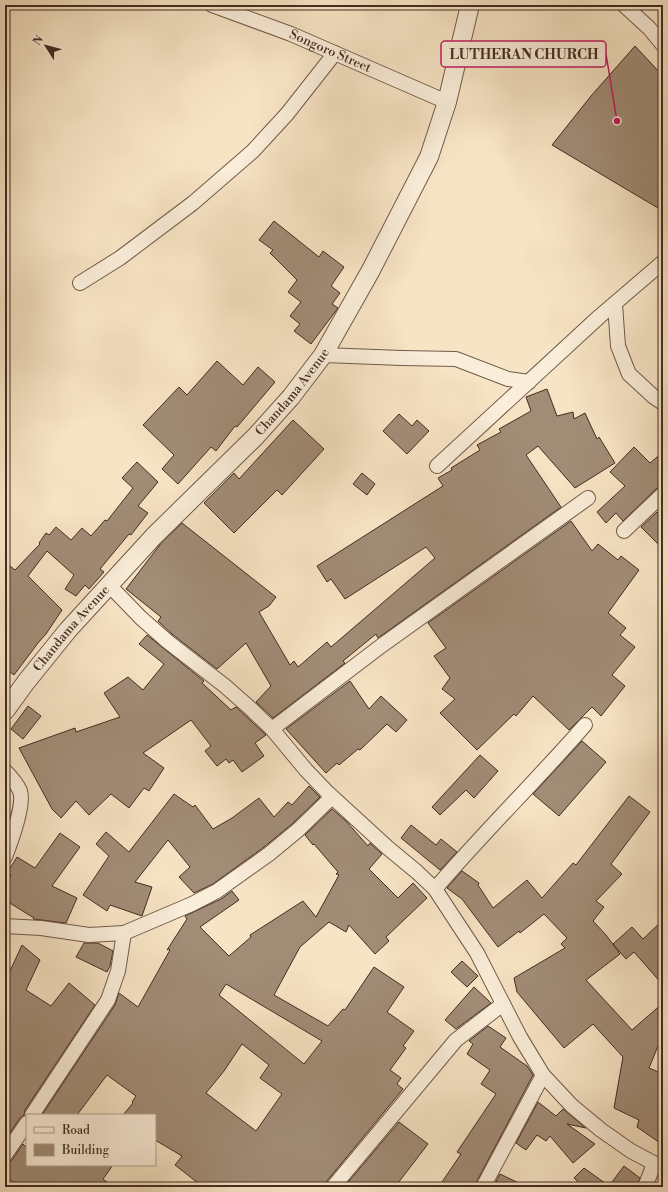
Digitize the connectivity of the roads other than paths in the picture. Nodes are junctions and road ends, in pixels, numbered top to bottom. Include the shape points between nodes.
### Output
1 (212, 5) edge
2 (470, 5) edge
3 (624, 5) edge
4 (663, 45) edge
5 (335, 53) junction
6 (447, 102) junction
7 (663, 262) edge
8 (80, 283) dead end
9 (615, 304) junction
10 (323, 355) junction
11 (529, 382) junction
12 (663, 402) edge
13 (437, 466) dead end
14 (663, 494) edge
15 (588, 498) dead end
16 (624, 531) dead end
17 (109, 584) junction
18 (5, 711) edge
19 (585, 725) dead end
20 (272, 729) junction
21 (5, 771) edge
22 (332, 797) junction
23 (5, 858) edge
24 (435, 889) junction
25 (5, 926) edge
26 (124, 933) junction
27 (503, 1004) junction
28 (544, 1075) junction
29 (33, 1114) edge
30 (26, 1124) edge
31 (5, 1155) edge
32 (659, 1166) edge
33 (333, 1187) edge
34 (483, 1187) edge
35 (644, 1187) edge

1 - 5 street, Songoro Street
2 - 6 street, Chandama Avenue
3 - 4 street
5 - 6 street, Songoro Street
5 - 8 street via 287,114 253,151 193,202 120,258
6 - 10 street, Chandama Avenue via 426,163 371,270
7 - 9 street
9 - 11 street
9 - 12 street via 618,346 629,374
10 - 11 street via 456,359 508,379
10 - 17 street, Chandama Avenue via 291,397 255,437
11 - 13 street
14 - 16 street
15 - 20 street via 381,646
17 - 18 street, Chandama Avenue via 68,630
17 - 20 street via 140,618 225,686
19 - 24 street
20 - 22 street
21 - 23 street via 20,792 19,812
22 - 24 street
22 - 26 street via 269,854 218,891
24 - 27 street via 477,953
25 - 26 street via 89,935
26 - 29 street via 118,971 108,1000
27 - 28 street
27 - 33 street via 456,1040
28 - 32 street via 572,1106 601,1130 631,1151
28 - 34 street
30 - 31 street
32 - 35 street

